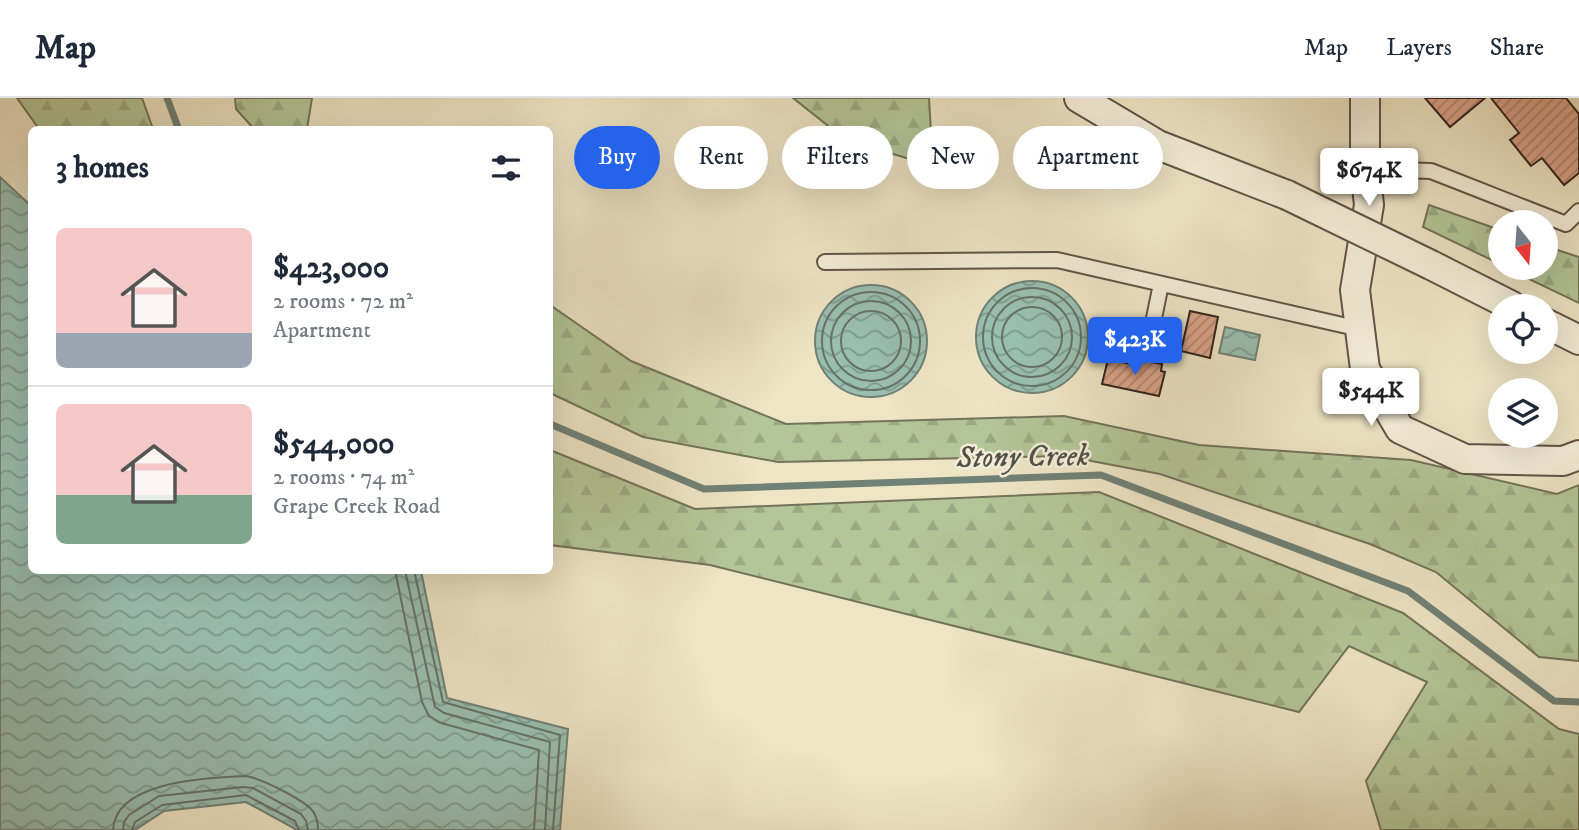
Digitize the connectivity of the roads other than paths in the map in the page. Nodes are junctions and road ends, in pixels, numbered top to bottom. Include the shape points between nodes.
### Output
1 (1079, 98) edge
2 (1365, 98) edge
3 (1365, 169) junction
4 (1579, 211) edge
5 (825, 262) dead end
6 (1161, 284) junction
7 (1488, 294) edge
8 (1152, 328) dead end
9 (1360, 329) junction
10 (1558, 330) edge
11 (1579, 340) edge
12 (1579, 455) edge

1 - 7 street, bridge via 1158,145 1287,195
2 - 3 street
3 - 4 lane via 1431,171 1566,224
3 - 9 street via 1369,205 1355,290
5 - 6 lane via 1057,260
6 - 8 lane
6 - 9 lane
9 - 12 street via 1365,369 1400,429 1465,459 1563,461
10 - 11 street

